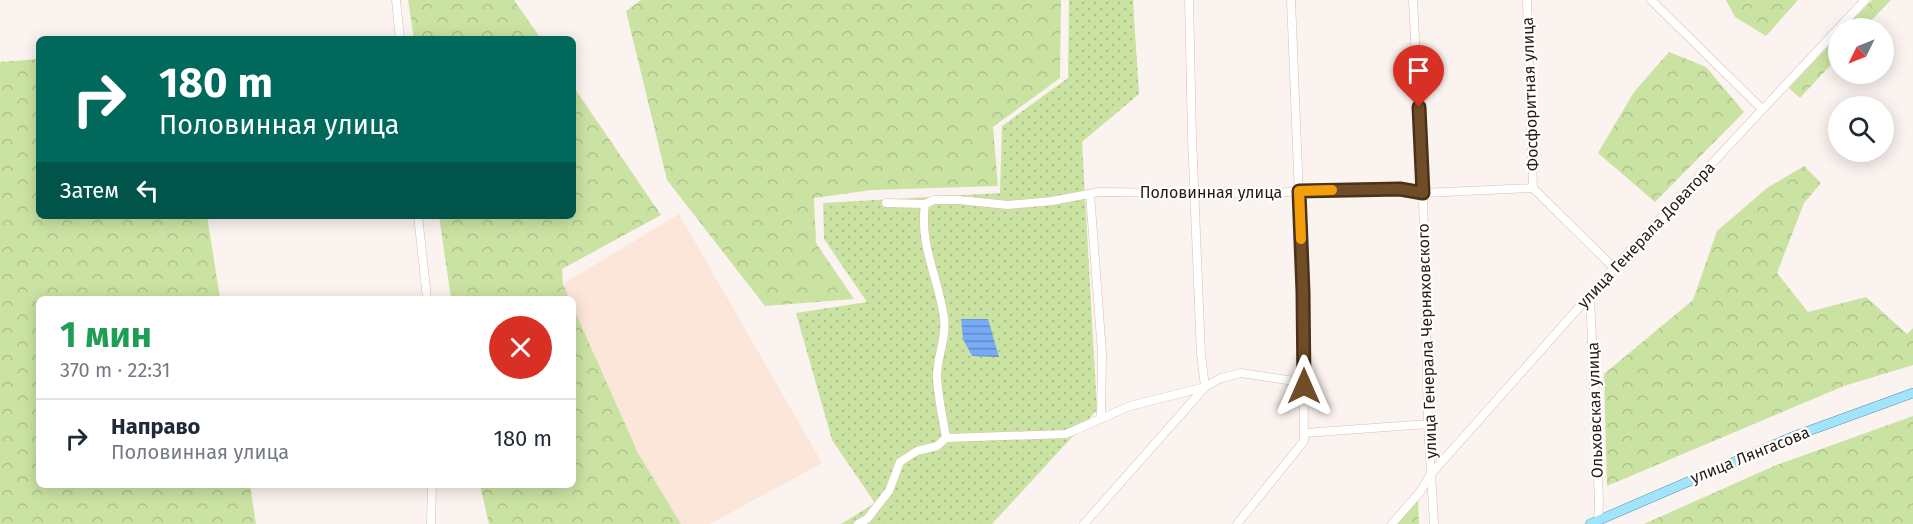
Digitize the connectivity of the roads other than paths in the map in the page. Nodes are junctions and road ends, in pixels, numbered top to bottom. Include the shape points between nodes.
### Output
1 (396, 0) edge
2 (1189, 0) edge
3 (1291, 0) edge
4 (1413, 0) edge
5 (1527, 0) edge
6 (1651, 0) edge
7 (1865, 0) edge
8 (400, 36) edge
9 (1762, 109) junction
10 (1533, 189) junction
11 (1299, 191) junction
12 (1195, 193) junction
13 (1423, 193) junction
14 (1090, 194) junction
15 (886, 203) dead end
16 (925, 204) junction
17 (418, 219) edge
18 (1614, 268) junction
19 (427, 296) edge
20 (1590, 296) junction
21 (1304, 386) junction
22 (1205, 387) junction
23 (1913, 393) edge
24 (1101, 418) junction
25 (1428, 424) junction
26 (1305, 433) junction
27 (946, 438) junction
28 (1430, 475) junction
29 (432, 488) edge
30 (1595, 523) edge
31 (431, 524) edge
32 (858, 524) edge
33 (1084, 524) edge
34 (1237, 524) edge
35 (1392, 524) edge
36 (1434, 524) edge

1 - 8 street
2 - 12 street
3 - 11 street
4 - 13 street, улица Генерала Черняховского
5 - 10 street, Фосфоритная улица
6 - 9 street
7 - 9 street, улица Генерала Доватора
9 - 18 street, улица Генерала Доватора
10 - 13 street, Половинная улица
10 - 18 street
11 - 12 street, Половинная улица
11 - 13 street, Половинная улица via 1400,189
11 - 21 street
12 - 14 street, Половинная улица
12 - 22 street
13 - 25 street, улица Генерала Черняховского
14 - 16 street, Половинная улица via 1008,205 959,200
14 - 24 street via 1102,352
15 - 16 street, Половинная улица
16 - 27 street via 924,233 944,320 937,377
17 - 19 street
18 - 20 street, улица Генерала Доватора
20 - 28 street, улица Генерала Доватора
20 - 30 street, Ольховская улица
21 - 22 street via 1241,373
21 - 26 street
22 - 24 street via 1130,406
22 - 33 street
23 - 30 main road, улица Лянгасова via 1792,437
24 - 27 street via 1066,434
25 - 26 street
25 - 28 street, улица Генерала Черняховского
26 - 34 street via 1304,441
27 - 32 street via 900,462 889,491 867,519
28 - 35 street, улица Генерала Черняховского
28 - 36 street
29 - 31 street

